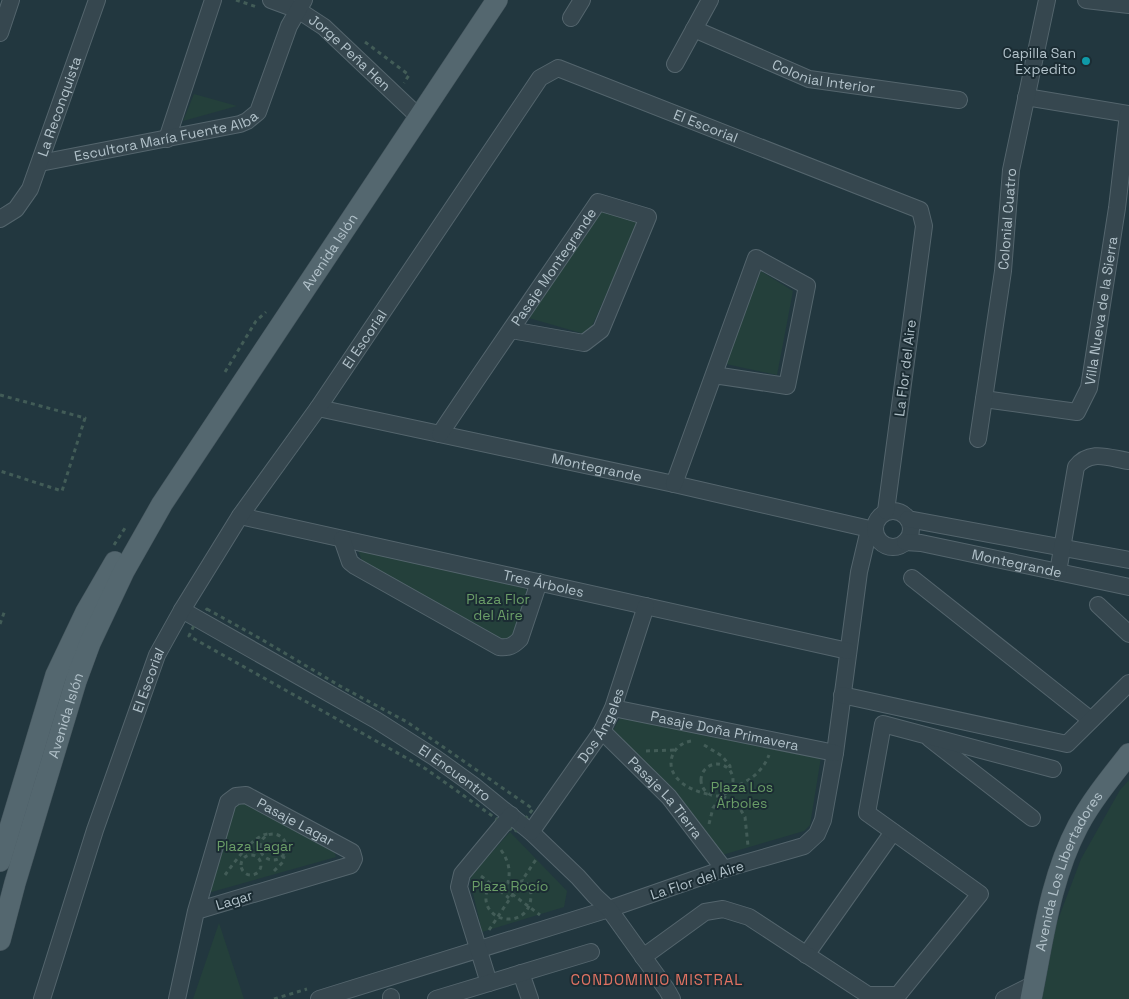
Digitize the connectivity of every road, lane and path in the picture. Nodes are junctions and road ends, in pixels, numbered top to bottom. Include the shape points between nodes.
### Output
1 (11, 0) edge
2 (97, 0) edge
3 (214, 0) edge
4 (271, 0) edge
5 (497, 0) edge
6 (582, 0) edge
7 (710, 0) edge
8 (1047, 0) edge
9 (1086, 0) edge
10 (301, 5) edge
11 (1129, 5) edge
12 (571, 18) dead end
13 (694, 29) junction
14 (0, 33) edge
15 (675, 64) dead end
16 (1026, 97) junction
17 (959, 100) dead end
18 (1129, 114) edge
19 (420, 118) junction
20 (167, 139) junction
21 (40, 163) junction
22 (0, 219) edge
23 (924, 226) joint
24 (511, 330) junction
25 (714, 376) junction
26 (0, 394) edge
27 (984, 399) junction
28 (318, 408) junction
29 (440, 434) junction
30 (978, 439) dead end
31 (1129, 461) edge
32 (0, 471) edge
33 (674, 484) junction
34 (886, 512) junction
35 (240, 516) junction
36 (908, 519) junction
37 (874, 530) junction
38 (342, 539) junction
39 (899, 545) junction
40 (1063, 548) junction
41 (1129, 560) edge
42 (859, 572) junction
43 (1058, 572) junction
44 (912, 578) dead end
45 (539, 582) junction
46 (1129, 586) edge
47 (1098, 605) dead end
48 (646, 606) junction
49 (4, 610) dead end
50 (182, 610) junction
51 (0, 624) edge
52 (1129, 634) edge
53 (848, 651) junction
54 (1129, 683) edge
55 (850, 697) junction
56 (613, 708) junction
57 (1091, 720) junction
58 (602, 732) junction
59 (924, 734) junction
60 (694, 741) dead end
61 (774, 741) junction
62 (701, 743) dead end
63 (674, 750) junction
64 (835, 754) junction
65 (1129, 754) edge
66 (626, 755) junction
67 (1053, 769) dead end
68 (730, 770) junction
69 (731, 788) junction
70 (711, 795) junction
71 (722, 796) junction
72 (511, 815) junction
73 (1032, 818) dead end
74 (532, 832) junction
75 (893, 832) junction
76 (268, 834) junction
77 (492, 838) junction
78 (546, 846) junction
79 (707, 847) junction
80 (7, 850) edge
81 (354, 859) joint
82 (744, 864) junction
83 (469, 866) junction
84 (724, 869) junction
85 (259, 871) joint
86 (222, 877) dead end
87 (522, 880) junction
88 (7, 881) edge
89 (508, 882) junction
90 (490, 883) junction
91 (494, 886) junction
92 (516, 888) junction
93 (512, 894) junction
94 (509, 898) junction
95 (529, 906) junction
96 (609, 909) junction
97 (196, 911) junction
98 (496, 916) junction
99 (553, 925) junction
100 (0, 940) edge
101 (478, 949) junction
102 (591, 952) dead end
103 (806, 955) junction
104 (643, 956) junction
105 (521, 974) junction
106 (489, 983) junction
107 (1032, 992) edge
108 (457, 996) edge
109 (42, 999) edge
110 (177, 999) edge
111 (319, 999) edge
112 (436, 999) edge
113 (530, 999) edge
114 (672, 999) edge
115 (1004, 999) edge

1 - 14 street
2 - 21 street, La Reconquista
3 - 20 street
4 - 10 street, Jorge Peña Hen
5 - 19 main road, Avenida Islón
6 - 12 street
7 - 13 street
8 - 16 street, Colonial Cuatro
9 - 11 street
10 - 19 street, Jorge Peña Hen
10 - 20 street, Escultora María Fuente Alba via 289,26 254,118 240,124
13 - 15 street
13 - 17 street, Colonial Interior via 809,79
16 - 18 street
16 - 27 street, Colonial Cuatro via 1011,170 1003,271
18 - 27 street, Villa Nueva de la Sierra via 1089,388 1077,412
19 - 80 main road, Avenida Islón via 162,504 124,571 90,643 63,720
20 - 21 street, Escultora María Fuente Alba
21 - 22 street, La Reconquista via 30,189 16,209
23 - 28 street, El Escorial via 920,210 558,68 540,78
23 - 34 street, La Flor del Aire
24 - 24 street, Pasaje Montegrande via 584,343 601,330 648,218 598,202
24 - 29 street, Pasaje Montegrande
25 - 25 street via 787,386 807,286 756,258
25 - 33 street
26 - 32 path via 84,418 62,491
27 - 30 street, Colonial Cuatro
28 - 29 street, Montegrande
28 - 35 street, El Escorial
29 - 33 street, Montegrande
31 - 40 street via 1095,456 1083,459 1076,467
33 - 37 street, Montegrande
34 - 36 street, Montegrande via 899,512
34 - 37 street via 877,519
35 - 38 street, Tres Árboles
35 - 50 street, El Escorial
36 - 39 street via 911,532
36 - 40 street, Montegrande
37 - 39 street, Montegrande via 883,544
37 - 42 street, La Flor del Aire via 867,538
38 - 45 street, Tres Árboles
38 - 45 street via 350,562 355,566 499,647 514,646 520,639
39 - 42 street via 874,554
39 - 43 street, Montegrande via 920,543
40 - 41 street, Montegrande
40 - 43 street
42 - 53 street, La Flor del Aire
43 - 46 street, Montegrande
44 - 57 street
45 - 48 street, Tres Árboles
47 - 52 street
48 - 53 street, Tres Árboles
48 - 56 street, Dos Ángeles
49 - 51 path
50 - 72 street, El Encuentro via 406,738
50 - 109 street, El Escorial via 157,655 146,684 95,830
53 - 55 street, La Flor del Aire
54 - 57 street
55 - 57 street via 1067,744
55 - 64 street, La Flor del Aire
56 - 58 street, Dos Ángeles
56 - 61 street, Pasaje Doña Primavera
58 - 66 street, Pasaje La Tierra
58 - 74 street, Dos Ángeles
59 - 67 street
59 - 73 street
59 - 75 street via 883,724 867,813
60 - 63 path via 682,742
61 - 64 street, Pasaje Doña Primavera
61 - 69 path via 758,774
62 - 68 path via 722,756
63 - 66 path
63 - 70 path via 671,763 675,776 685,786
64 - 82 street, La Flor del Aire via 823,820 817,834 804,846
65 - 107 main road, Avenida Los Libertadores via 1091,804 1067,848 1053,890
66 - 79 street, Pasaje La Tierra via 669,797
68 - 69 path
68 - 70 path via 721,764 705,769 701,784
69 - 71 path
70 - 71 path
71 - 79 path via 713,808
71 - 82 path via 736,802 745,817 749,843
72 - 74 street, El Encuentro
72 - 77 street
74 - 78 street, El Encuentro
75 - 103 street
75 - 103 street via 980,894 898,995 868,995
76 - 76 path via 281,836 286,843 286,851 278,860 265,858 260,850 262,840
76 - 86 path via 252,842
77 - 83 street
77 - 89 path via 506,858
78 - 87 path
78 - 96 street, El Encuentro
79 - 84 street, Pasaje La Tierra
80 - 88 main road, Avenida Islón
81 - 97 street, Lagar via 351,865
81 - 97 street, Pasaje Lagar via 352,852 246,795 236,796 228,802
82 - 84 street, La Flor del Aire
83 - 90 path
83 - 101 street via 462,874 459,887
84 - 96 street, La Flor del Aire
85 - 85 path via 251,875 245,873 241,864 244,858 250,855 260,859 262,866
87 - 92 path
87 - 95 path via 531,893
88 - 100 main road, Avenida Islón
89 - 91 path
89 - 92 path
90 - 91 path
90 - 98 path via 486,904
91 - 94 path
92 - 93 path
93 - 94 path
93 - 95 path
94 - 98 path
95 - 98 path via 518,918 510,920
95 - 99 path
96 - 99 street, La Flor del Aire
96 - 104 street, El Encuentro
97 - 110 street
98 - 101 path
99 - 101 street, La Flor del Aire
101 - 106 street
101 - 111 street, La Flor del Aire
102 - 105 street
103 - 104 street via 749,917 723,909 705,912
104 - 114 street, El Encuentro
105 - 106 street
105 - 113 street
106 - 108 street
107 - 115 street
108 - 112 street

